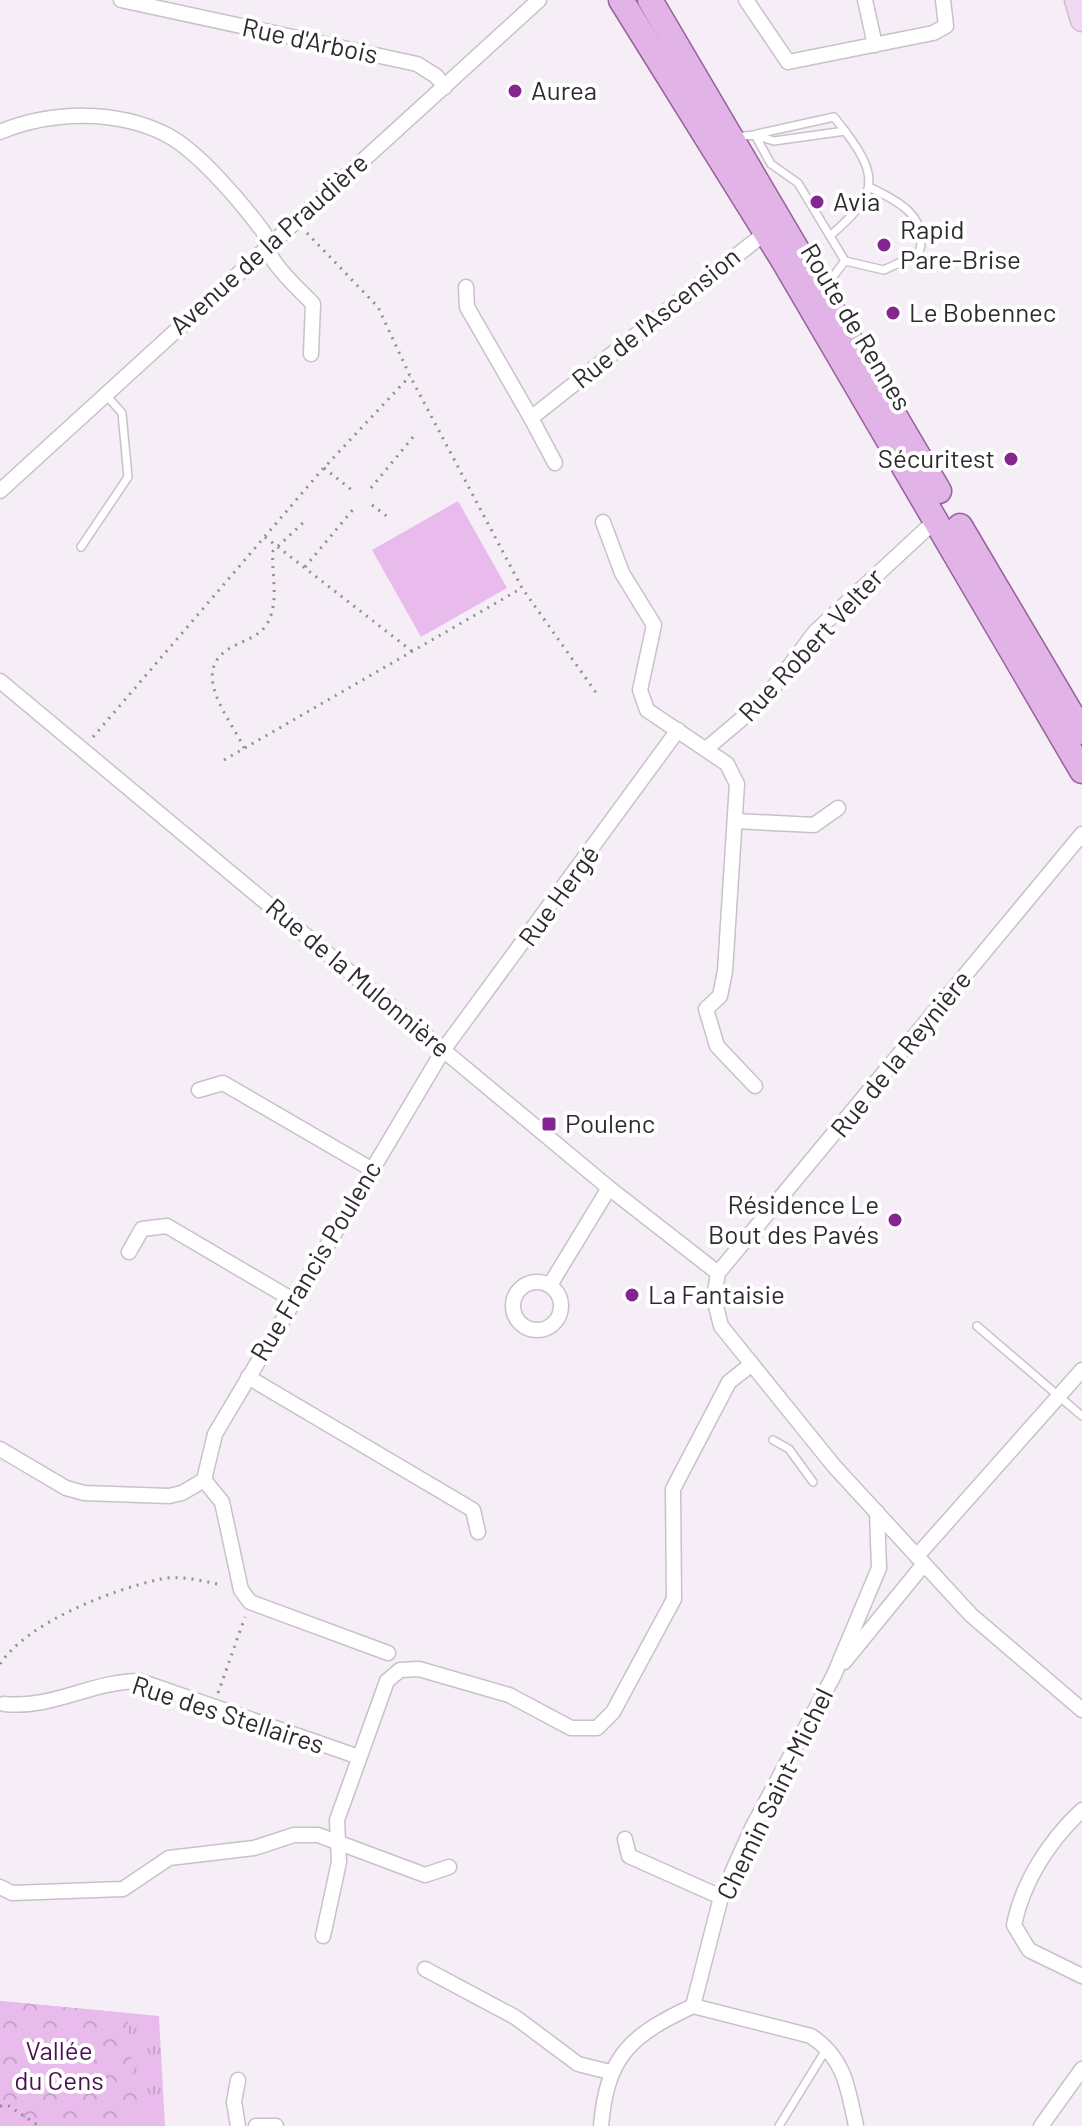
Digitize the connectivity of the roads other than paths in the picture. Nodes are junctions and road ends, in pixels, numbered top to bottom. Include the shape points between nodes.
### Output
1 (121, 0) edge
2 (539, 0) edge
3 (621, 0) edge
4 (650, 0) edge
5 (746, 0) edge
6 (865, 0) edge
7 (943, 0) edge
8 (1076, 0) edge
9 (1082, 20) edge
10 (875, 45) junction
11 (445, 87) junction
12 (845, 131) junction
13 (0, 132) edge
14 (743, 136) junction
15 (871, 188) junction
16 (774, 226) junction
17 (830, 236) junction
18 (268, 243) junction
19 (845, 261) junction
20 (466, 287) dead end
21 (823, 289) junction
22 (311, 354) dead end
23 (104, 392) junction
24 (531, 418) junction
25 (555, 463) dead end
26 (0, 491) edge
27 (937, 519) junction
28 (603, 522) dead end
29 (81, 547) dead end
30 (0, 681) edge
31 (1082, 732) edge
32 (674, 735) junction
33 (706, 749) junction
34 (1082, 771) edge
35 (838, 808) dead end
36 (735, 821) junction
37 (1082, 834) edge
38 (444, 1049) junction
39 (755, 1086) dead end
40 (199, 1090) dead end
41 (371, 1169) junction
42 (609, 1188) junction
43 (129, 1252) dead end
44 (718, 1273) junction
45 (550, 1285) dead end
46 (293, 1300) junction
47 (977, 1326) dead end
48 (752, 1364) junction
49 (1082, 1370) edge
50 (248, 1377) junction
51 (1059, 1396) junction
52 (1082, 1416) edge
53 (773, 1440) dead end
54 (0, 1449) edge
55 (204, 1480) junction
56 (813, 1482) dead end
57 (877, 1512) junction
58 (478, 1532) dead end
59 (921, 1560) junction
60 (388, 1653) dead end
61 (834, 1675) junction
62 (4, 1704) dead end
63 (1082, 1710) edge
64 (359, 1757) junction
65 (1082, 1810) edge
66 (625, 1839) dead end
67 (339, 1842) junction
68 (449, 1867) dead end
69 (0, 1887) edge
70 (721, 1897) junction
71 (323, 1936) dead end
72 (425, 1969) dead end
73 (1082, 1976) edge
74 (693, 2006) junction
75 (828, 2047) junction
76 (1082, 2069) edge
77 (610, 2072) junction
78 (238, 2080) dead end
79 (238, 2126) edge
80 (256, 2126) edge
81 (276, 2126) edge
82 (601, 2126) edge
83 (779, 2126) edge
84 (856, 2126) edge
85 (1041, 2126) edge

1 - 11 street, Rue d'Arbois via 417,64
2 - 11 street, Avenue de la Praudière
3 - 16 main road, Route de Rennes
4 - 14 main road, Route de Rennes
5 - 10 street via 788,62
6 - 10 street
7 - 10 street via 946,26
8 - 9 street
11 - 18 street, Avenue de la Praudière
12 - 14 lane via 774,141
12 - 14 lane via 834,117
12 - 15 lane via 860,151
13 - 18 street via 22,123 70,117 136,121 192,154 249,214
14 - 16 main road, Route de Rennes
14 - 17 lane via 798,183
15 - 17 lane via 860,209
15 - 19 lane via 906,207 916,219 919,253 884,270
16 - 21 main road, Route de Rennes
16 - 24 street, Rue de l'Ascension
16 - 27 main road, Route de Rennes
17 - 19 lane
18 - 22 street via 274,261 313,304
18 - 23 street, Avenue de la Praudière
19 - 21 lane
20 - 24 street via 467,307
21 - 31 main road, Route de Rennes
23 - 26 street, Avenue de la Praudière
23 - 29 lane via 122,413 128,477
24 - 25 street
27 - 33 street, Rue Robert Velter via 815,632 764,700
27 - 34 main road, Route de Rennes
28 - 32 street via 622,573 654,625 640,690 647,710
30 - 38 street, Rue de la Mulonnière
32 - 33 street
32 - 38 street, Rue Hergé
33 - 36 street via 727,764 737,784
35 - 36 street via 814,825
36 - 39 street via 725,971 720,996 706,1009 717,1046
37 - 44 street, Rue de la Reynière
38 - 41 street, Rue Francis Poulenc
38 - 42 street, Rue de la Mulonnière
40 - 41 street via 223,1083
41 - 46 street, Rue Francis Poulenc
42 - 44 street, Rue de la Mulonnière
42 - 45 street
43 - 46 street via 142,1229 167,1226
44 - 48 street via 714,1298 721,1326
46 - 50 street, Rue Francis Poulenc
47 - 51 lane
48 - 57 street
48 - 64 street via 729,1382 673,1489 674,1599 613,1712 597,1728 571,1728 509,1695 419,1669 400,1670 387,1681
49 - 51 street, Chemin Saint-Michel
50 - 55 street, Rue Francis Poulenc via 215,1434
50 - 58 street via 473,1510
51 - 52 lane
51 - 59 street, Chemin Saint-Michel
53 - 56 lane via 789,1449
54 - 55 street via 84,1493 169,1496
55 - 60 street via 222,1502 246,1596
57 - 59 street
57 - 61 street, Chemin Saint-Michel via 879,1568
59 - 61 street, Chemin Saint-Michel
59 - 63 street via 971,1615
61 - 70 street, Chemin Saint-Michel
62 - 64 street, Rue des Stellaires via 27,1706 113,1681 140,1681
64 - 67 street via 337,1820
65 - 73 street via 1056,1834 1019,1900 1014,1925 1029,1950
66 - 70 street via 629,1856
67 - 68 street via 425,1875
67 - 69 street via 294,1835 254,1848 169,1858 123,1889 12,1893
67 - 71 street
70 - 74 street, Chemin Saint-Michel
72 - 77 street via 515,2017 578,2064
74 - 75 street via 811,2036
74 - 77 street via 655,2024 626,2047
75 - 83 lane
75 - 84 street via 840,2064
76 - 85 street
77 - 82 street
78 - 79 street
80 - 81 street

